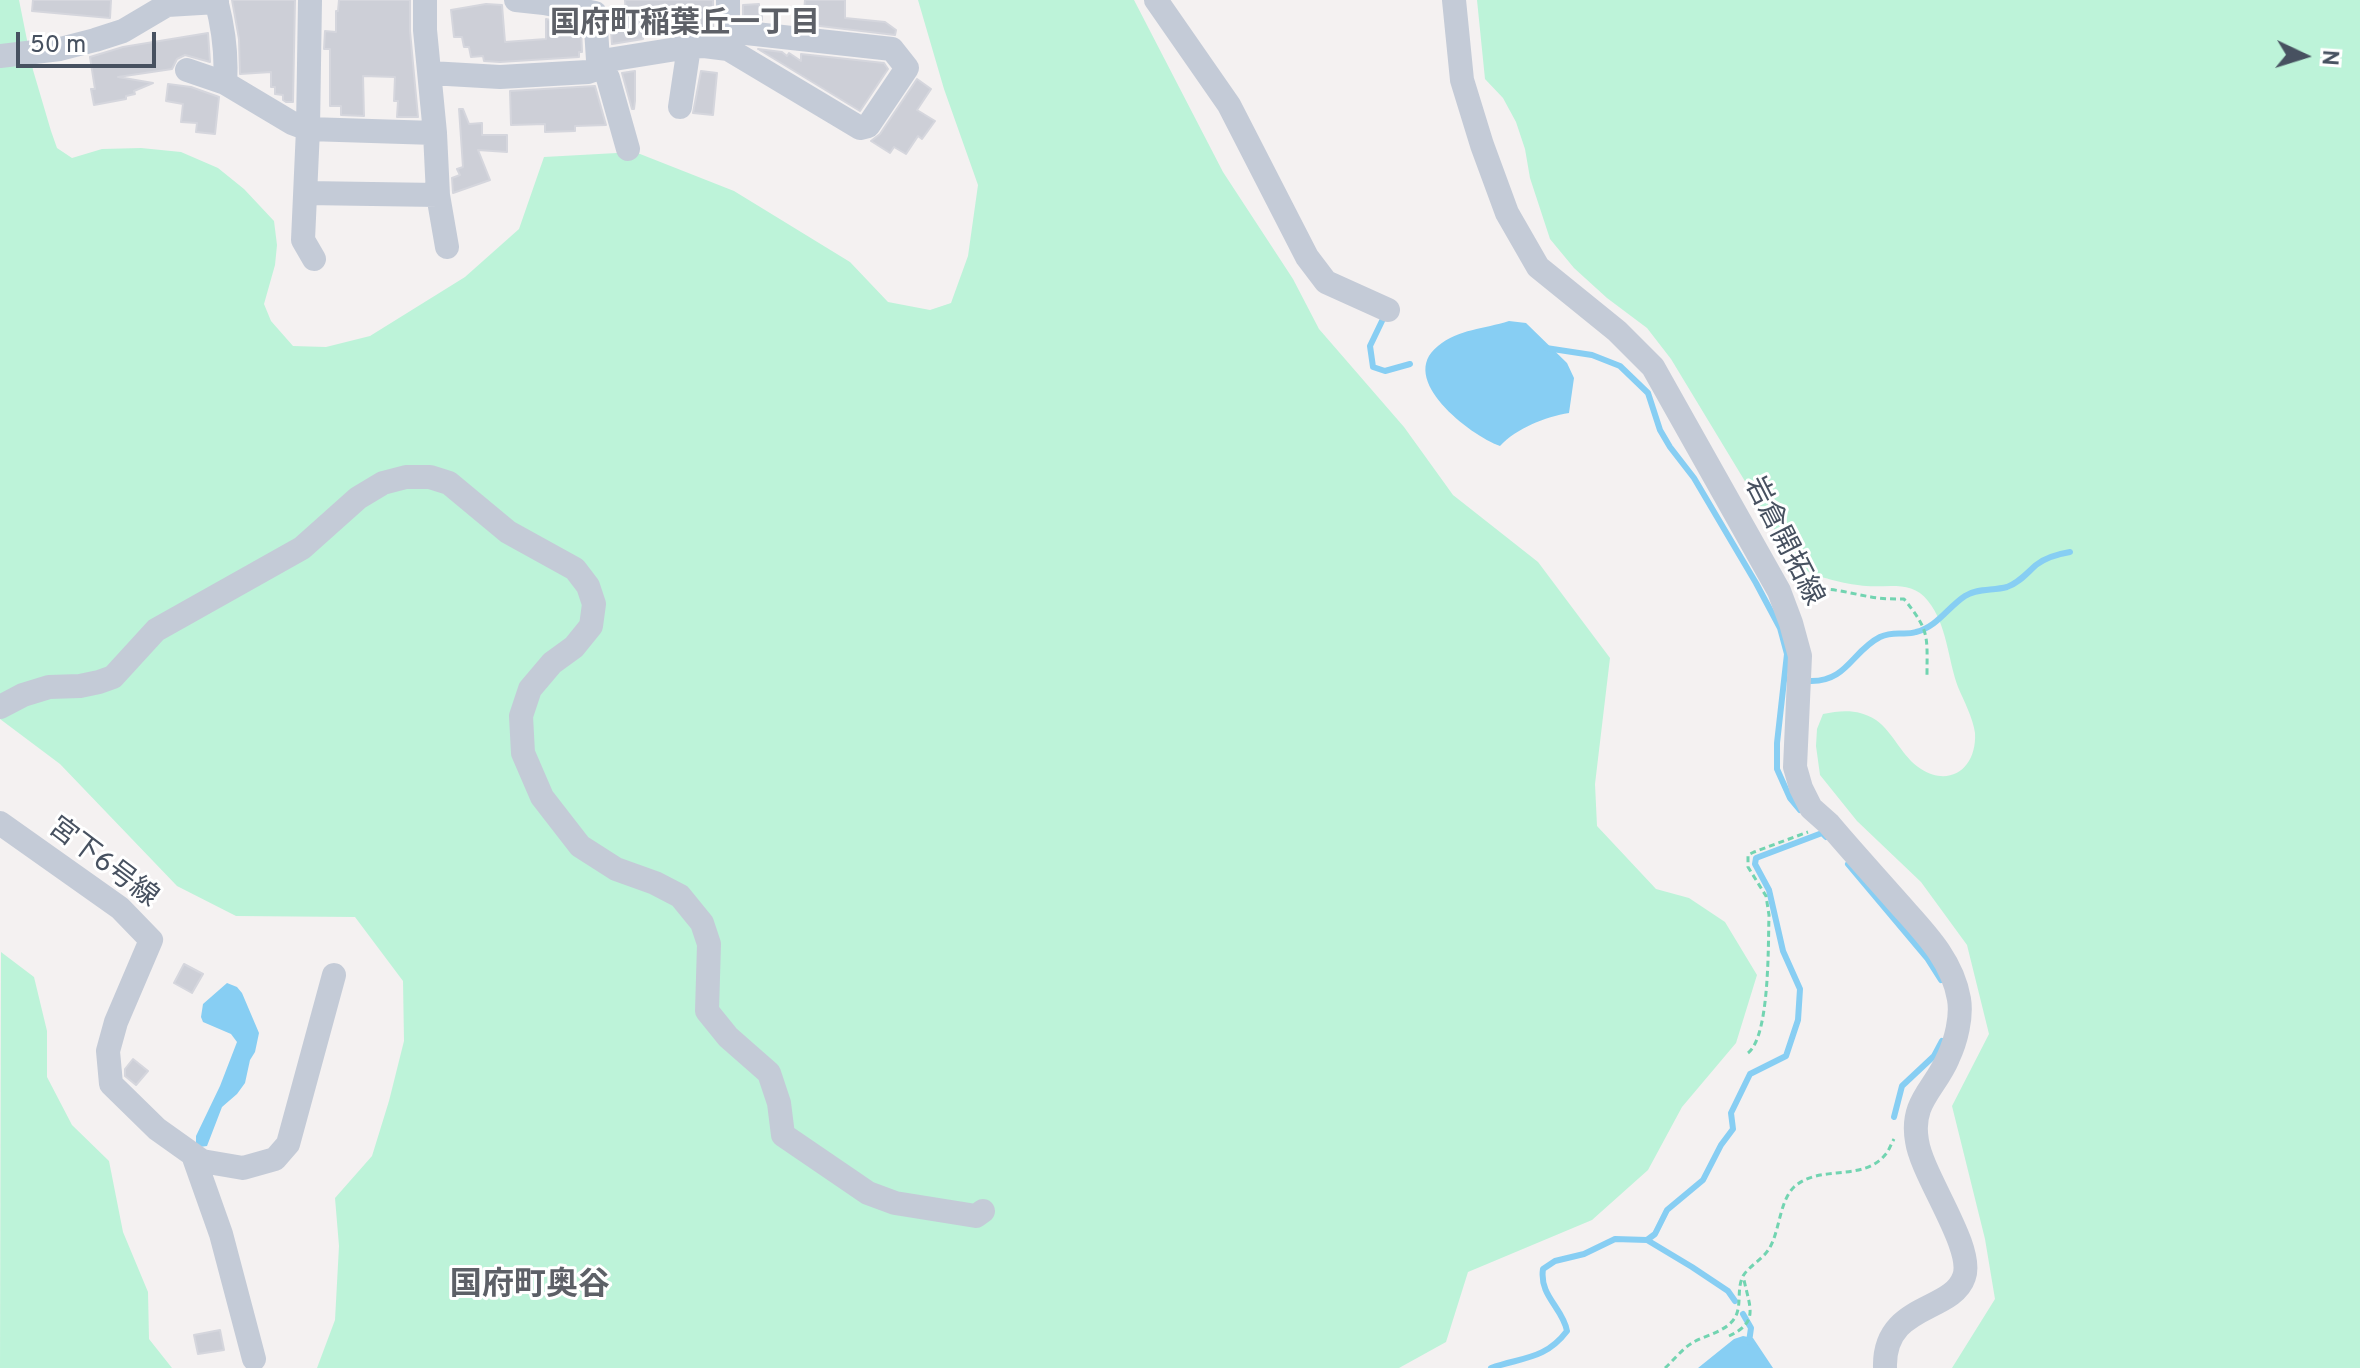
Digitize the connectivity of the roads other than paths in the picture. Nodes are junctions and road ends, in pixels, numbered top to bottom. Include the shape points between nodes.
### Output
1 (310, 0) edge
2 (425, 0) edge
3 (516, 0) edge
4 (728, 0) edge
5 (1156, 0) edge
6 (1454, 0) edge
7 (217, 1) edge
8 (728, 40) junction
9 (689, 47) junction
10 (0, 56) edge
11 (602, 67) junction
12 (187, 70) dead end
13 (430, 73) junction
14 (225, 83) junction
15 (680, 107) dead end
16 (308, 129) junction
17 (435, 133) junction
18 (628, 149) dead end
19 (306, 193) junction
20 (438, 195) junction
21 (447, 247) dead end
22 (314, 259) dead end
23 (1388, 310) dead end
24 (0, 707) edge
25 (0, 823) edge
26 (334, 975) dead end
27 (193, 1155) junction
28 (983, 1211) dead end
29 (254, 1359) dead end
30 (1885, 1368) edge

1 - 16 street
2 - 13 street
3 - 11 street via 595,13
4 - 8 street
5 - 23 street via 1229,105 1307,257 1326,282
6 - 30 street, 岩倉開拓線 via 1462,80 1507,213 1538,267 1653,367 1756,548 1791,623 1800,656 1795,767 1801,788 1811,808 1938,947 1956,988 1959,1023 1948,1059 1920,1102 1916,1122 1925,1168 1967,1261 1964,1279 1954,1292 1913,1314 1895,1331
7 - 10 street via 167,5 123,31 60,49
7 - 14 street
8 - 8 street via 892,49 907,68 868,126 860,128
8 - 9 street
9 - 11 street via 608,60
9 - 15 street
11 - 13 street via 500,77
11 - 18 street
12 - 14 street
13 - 17 street
14 - 16 street
16 - 17 street
16 - 19 street
17 - 20 street
19 - 20 street
19 - 22 street via 303,240
20 - 21 street
24 - 28 street via 49,687 113,677 156,630 302,548 383,483 406,477 449,483 508,532 575,569 588,586 594,604 591,626 530,689 521,716 523,753 542,797 580,846 616,869 680,896 702,923 709,944 707,1011 769,1073 783,1135 868,1193 895,1203 976,1216
25 - 27 street, 宮下6号線 via 120,908 151,940 116,1022 108,1051 111,1084
26 - 27 street via 288,1144 275,1159 243,1168
27 - 29 street via 221,1234

